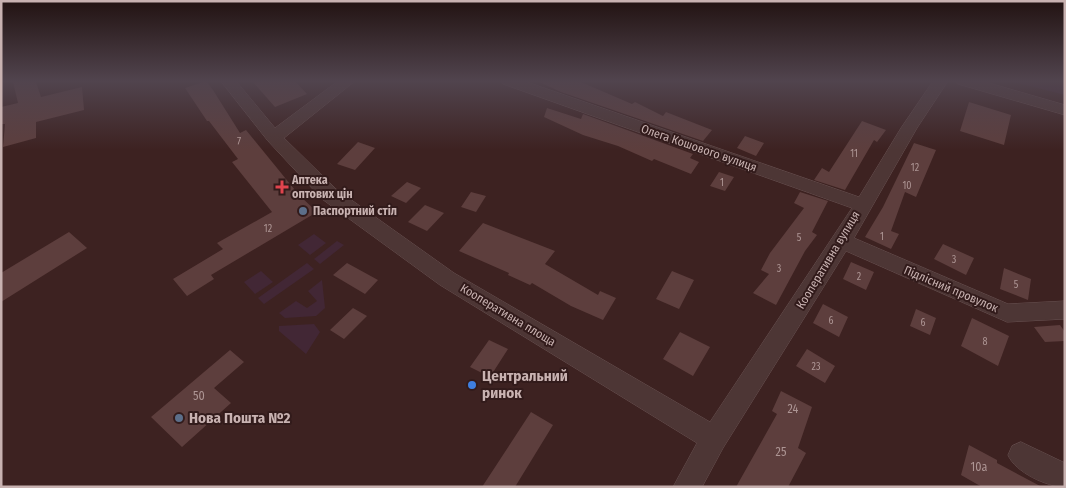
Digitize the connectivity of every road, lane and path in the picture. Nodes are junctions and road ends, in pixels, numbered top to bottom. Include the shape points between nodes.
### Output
1 (247, 104) edge
2 (318, 104) edge
3 (571, 104) edge
4 (926, 104) edge
5 (1042, 104) edge
6 (1065, 110) edge
7 (274, 136) junction
8 (862, 205) junction
9 (842, 241) junction
10 (1065, 310) edge
11 (714, 440) junction
12 (1021, 456) dead end
13 (1065, 478) edge
14 (687, 487) edge

1 - 7 street, Кооперативна площа
2 - 7 street
3 - 8 street, Олега Кошового вулиця
4 - 8 street, Кооперативна вулиця
5 - 6 street
7 - 11 street, Кооперативна площа via 329,194 447,279
8 - 9 street, Кооперативна вулиця
9 - 10 street, Підлісний провулок via 1007,313
9 - 11 street, Кооперативна вулиця
11 - 14 street
12 - 13 street

